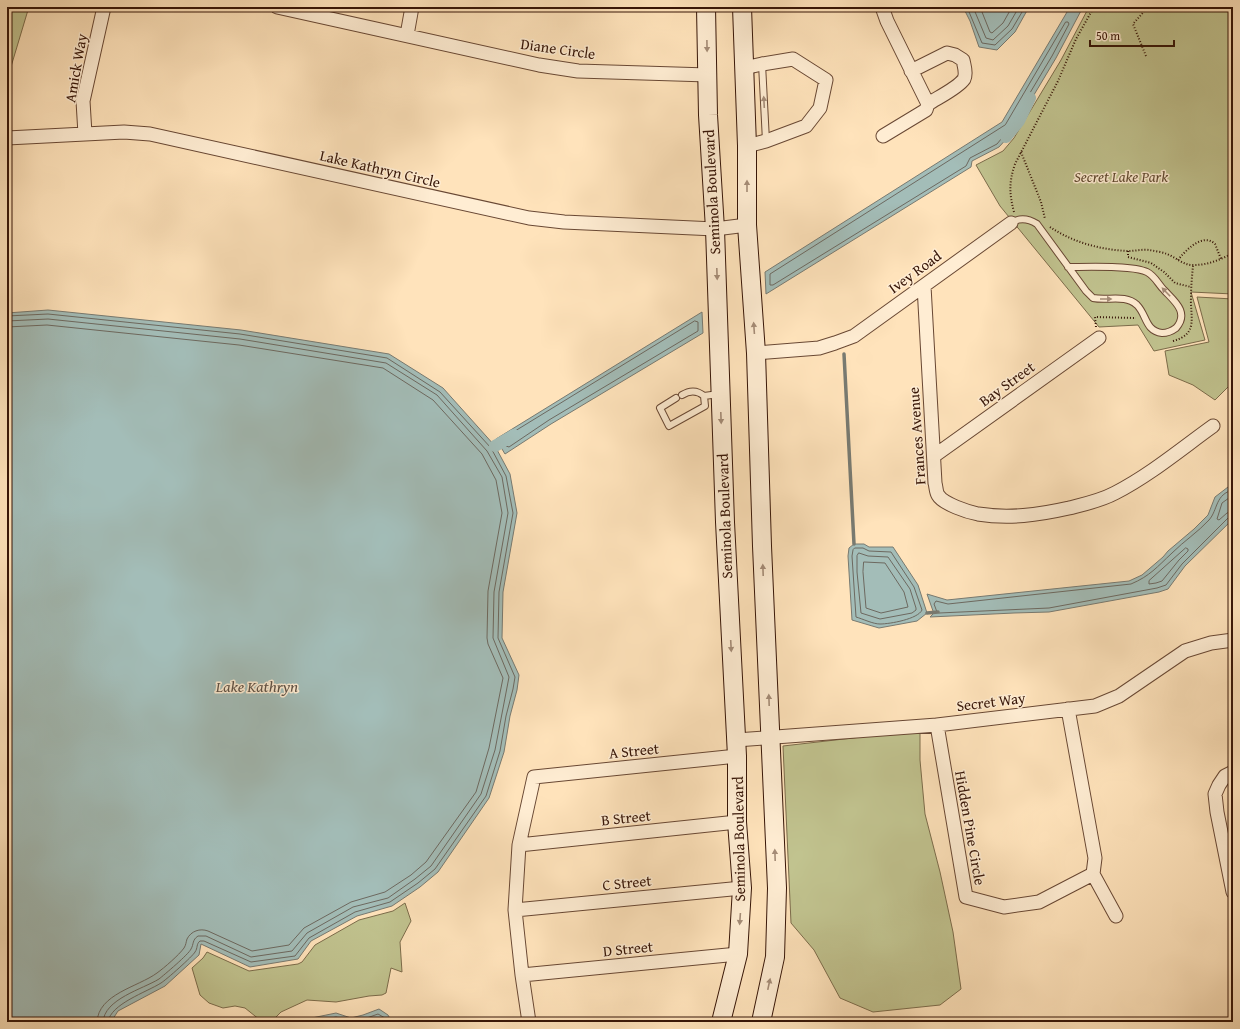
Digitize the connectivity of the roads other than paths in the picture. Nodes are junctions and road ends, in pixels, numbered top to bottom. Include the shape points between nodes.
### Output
1 (104, 7) edge
2 (277, 7) edge
3 (412, 7) edge
4 (706, 7) edge
5 (742, 7) edge
6 (882, 7) edge
7 (407, 35) junction
8 (762, 64) junction
9 (744, 68) junction
10 (912, 71) junction
11 (708, 75) junction
12 (928, 104) junction
13 (85, 134) junction
14 (883, 136) dead end
15 (7, 138) edge
16 (766, 141) junction
17 (747, 146) junction
18 (1014, 221) joint
19 (747, 225) junction
20 (715, 229) junction
21 (1068, 267) junction
22 (924, 286) junction
23 (1097, 332) road end
24 (756, 353) junction
25 (712, 395) junction
26 (1213, 426) dead end
27 (934, 456) junction
28 (1233, 640) edge
29 (1068, 709) junction
30 (937, 725) junction
31 (770, 739) junction
32 (736, 748) junction
33 (1233, 772) edge
34 (737, 822) junction
35 (519, 845) junction
36 (1092, 874) junction
37 (742, 888) junction
38 (1233, 892) edge
39 (515, 910) junction
40 (1116, 916) dead end
41 (738, 954) junction
42 (522, 975) junction
43 (529, 1022) edge
44 (721, 1022) edge
45 (761, 1022) edge

1 - 13 street, Amick Way via 83,102
2 - 7 street, Diane Circle
3 - 7 street
4 -> 11 main road, Seminola Boulevard
5 - 9 main road
6 - 10 street
7 - 11 street, Diane Circle via 539,65 578,71
8 - 9 street
16 -> 8 lane
8 - 16 street via 793,59 826,80 820,108 806,126
9 - 17 main road
10 - 12 street
10 - 12 street via 947,53 955,54 963,60 964,78
11 - 20 main road, Seminola Boulevard
12 - 14 street via 926,110
13 - 15 street, Lake Kathryn Circle
13 - 20 street, Lake Kathryn Circle via 150,134 529,218
16 - 17 street
19 -> 17 main road
18 - 21 lane via 1026,220 1037,224
18 - 22 street, Ivey Road
19 - 20 street, Lake Kathryn Circle
24 -> 19 main road
20 -> 25 main road, Seminola Boulevard
21 -> 21 lane via 1093,298 1126,299 1132,302 1139,308 1148,326 1157,332 1168,333 1179,323 1181,314 1177,303 1148,273 1132,269
22 - 24 street, Ivey Road via 854,336 805,350
22 - 27 street, Frances Avenue
23 - 27 street, Bay Street
31 -> 24 main road
25 - 25 lane via 705,406 669,426 660,408 687,392 696,391
25 -> 32 main road, Seminola Boulevard
26 - 27 street, Frances Avenue via 1142,477 1115,493 1092,502 1048,513 1021,516 997,517 971,513 945,502 938,495 935,483
28 - 29 street, Secret Way via 1211,642 1185,651 1119,696 1095,706
29 - 30 street, Secret Way
29 - 36 street via 1095,858
30 - 31 street, Secret Way
30 - 36 street, Hidden Pine Circle via 966,897 1004,907 1039,902
31 - 32 street, Secret Way
45 -> 31 main road via 775,957 777,888
32 - 34 main road, Seminola Boulevard
32 - 35 street, A Street via 534,777
33 - 38 street via 1225,776 1215,794
34 - 35 street, B Street
34 - 37 main road, Seminola Boulevard
35 - 39 street
36 - 40 street
37 - 39 street, C Street
37 -> 41 main road, Seminola Boulevard
39 - 42 street
41 - 42 street, D Street
41 - 44 main road, Seminola Boulevard
42 - 43 street

